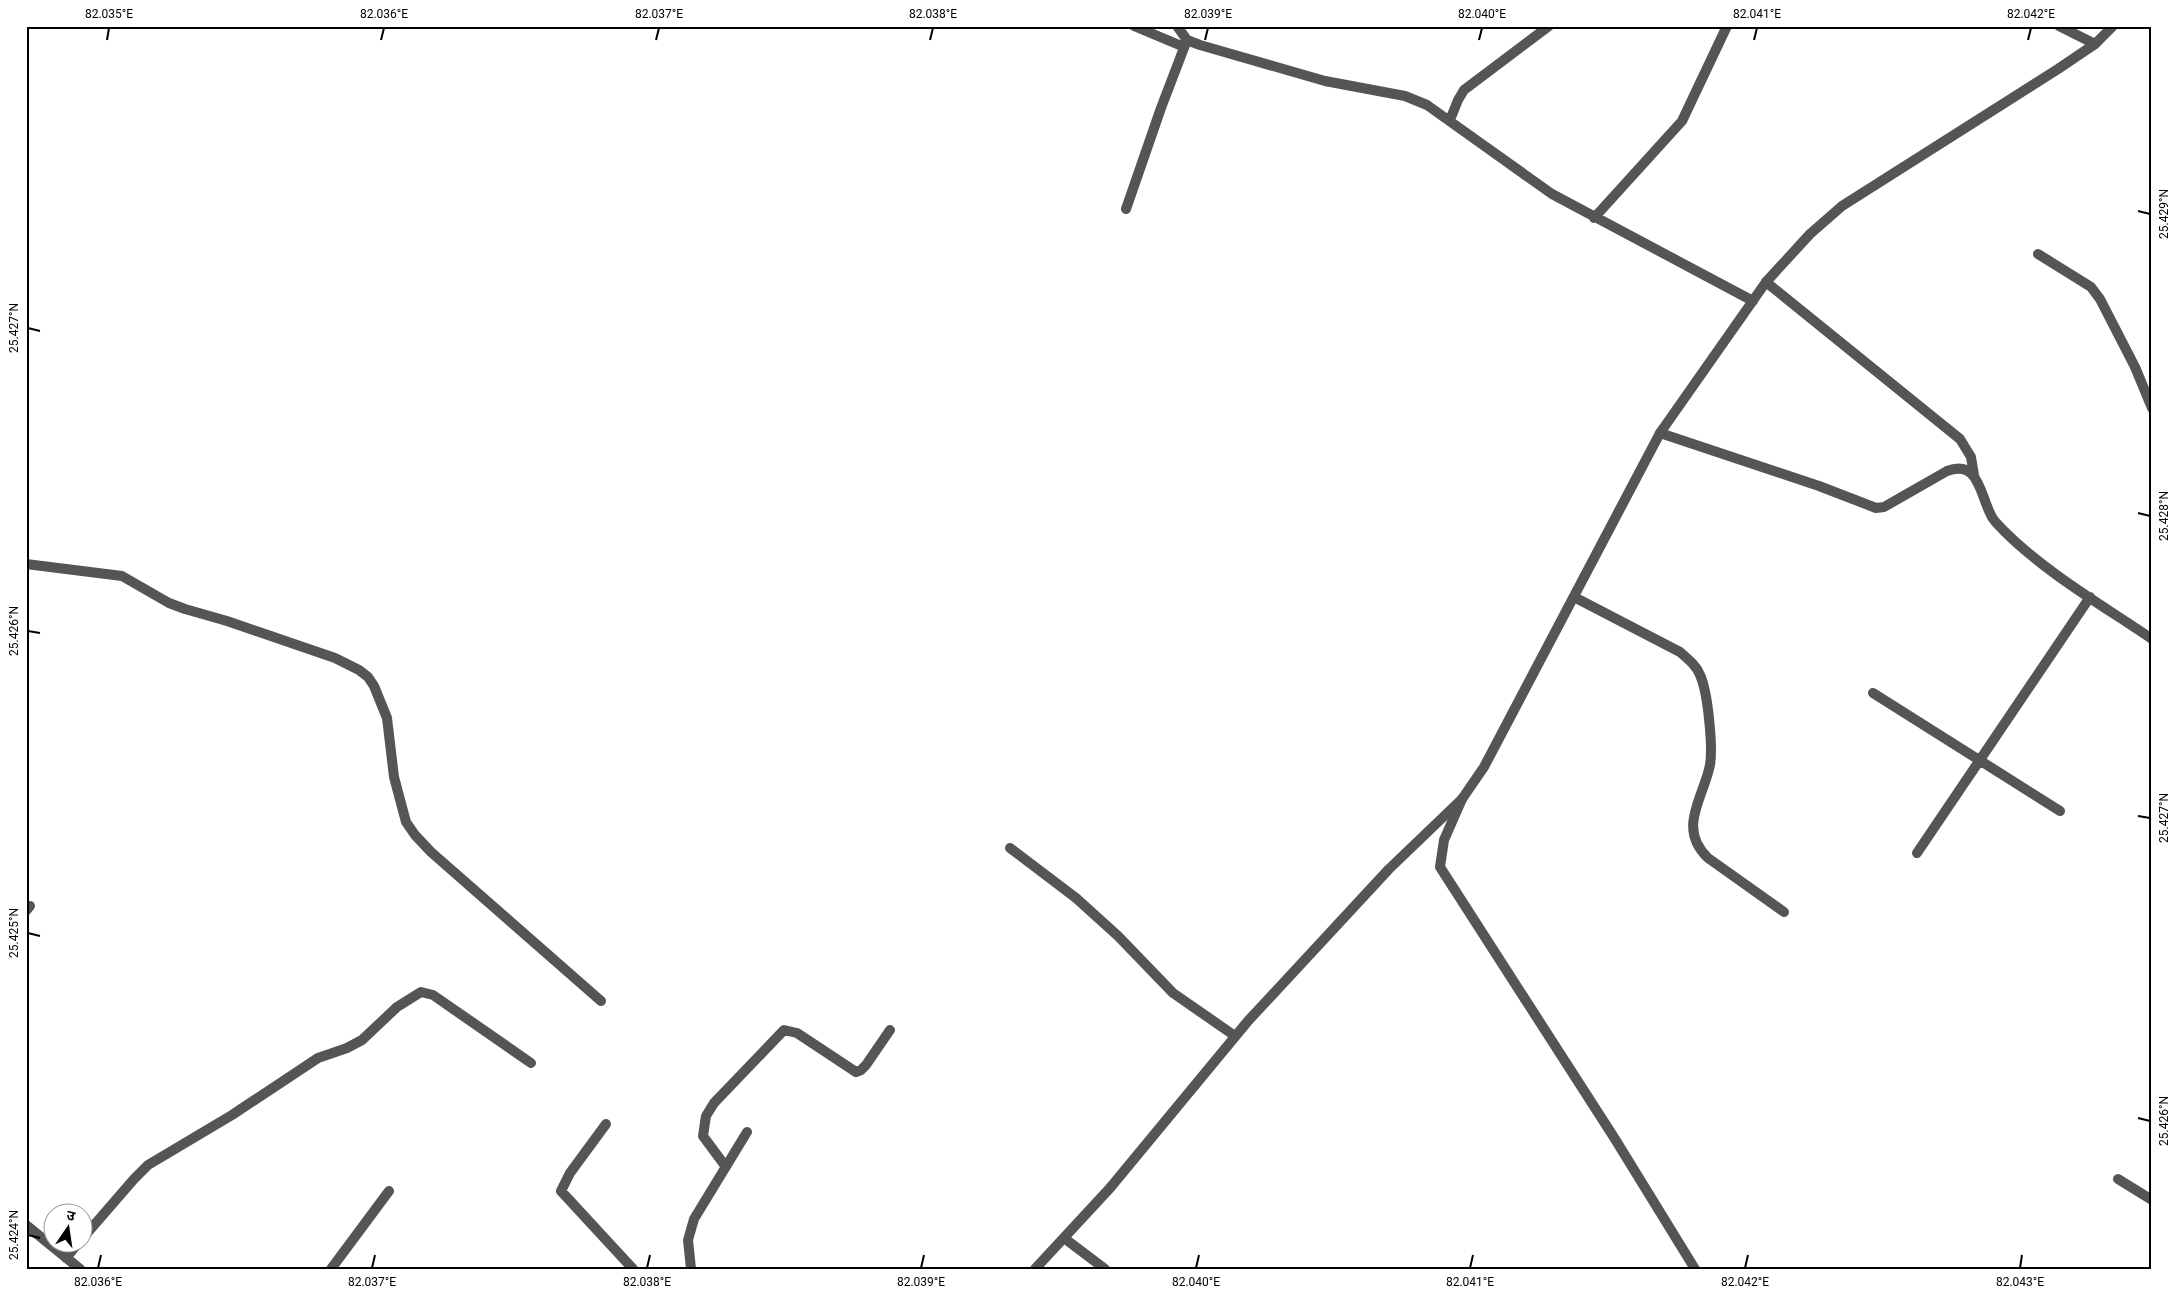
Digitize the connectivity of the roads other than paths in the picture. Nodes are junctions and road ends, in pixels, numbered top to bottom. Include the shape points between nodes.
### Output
1 (1134, 26) edge
2 (1177, 26) edge
3 (1549, 26) edge
4 (1728, 26) edge
5 (2059, 26) edge
6 (2113, 26) edge
7 (1186, 44) junction
8 (2095, 44) junction
9 (1450, 120) junction
10 (1126, 210) dead end
11 (1594, 218) junction
12 (2038, 254) dead end
13 (1766, 282) junction
14 (1752, 301) junction
15 (2152, 408) edge
16 (1660, 433) junction
17 (1974, 475) junction
18 (26, 564) edge
19 (1574, 597) junction
20 (2090, 597) junction
21 (2152, 639) edge
22 (1873, 693) dead end
23 (1980, 759) junction
24 (1462, 799) junction
25 (2060, 811) dead end
26 (1010, 848) dead end
27 (1917, 853) dead end
28 (1784, 912) dead end
29 (601, 1001) dead end
30 (890, 1030) dead end
31 (1235, 1036) junction
32 (531, 1063) dead end
33 (606, 1124) dead end
34 (747, 1132) dead end
35 (726, 1167) junction
36 (2118, 1179) dead end
37 (389, 1191) dead end
38 (2152, 1200) edge
39 (26, 1225) edge
40 (92, 1227) edge
41 (1064, 1238) junction
42 (71, 1252) edge
43 (66, 1258) junction
44 (80, 1269) edge
45 (331, 1269) edge
46 (633, 1269) edge
47 (691, 1269) edge
48 (1035, 1269) edge
49 (1105, 1269) edge
50 (1695, 1269) edge

1 - 7 street
2 - 7 street
3 - 9 street via 1464,90
4 - 11 street via 1682,121
5 - 8 street
6 - 8 street
7 - 9 street via 1325,81 1405,96
7 - 10 street via 1160,108
8 - 13 street via 1842,206 1810,234
9 - 11 street via 1552,194
11 - 14 street
12 - 15 street via 2091,287 2100,299
13 - 14 street
13 - 17 street via 1960,439 1970,457
14 - 16 street
16 - 17 street via 1876,508 1955,468
16 - 19 street
17 - 20 street via 1992,518 2032,555
18 - 29 street via 122,576 177,606 326,655 359,670 374,686 388,718 394,777 406,822 415,836
19 - 24 street via 1484,767
19 - 28 street via 1680,652 1700,673 1705,687 1711,752 1692,832 1699,849 1708,858
20 - 21 street
20 - 23 street
22 - 23 street
23 - 25 street
23 - 27 street
24 - 31 street via 1389,870
24 - 50 street via 1444,840 1440,867
26 - 31 street via 1076,898 1173,993
30 - 35 street via 866,1065 856,1072 797,1033 784,1030 714,1103 706,1116 703,1136
31 - 41 street via 1110,1188
32 - 40 street via 433,995 421,992 362,1040 318,1058 148,1165
33 - 46 street via 570,1173 561,1191
34 - 35 street
35 - 47 street via 694,1219 688,1240
36 - 38 street
37 - 45 street
39 - 43 street
41 - 48 street
41 - 49 street
42 - 43 street
43 - 44 street

